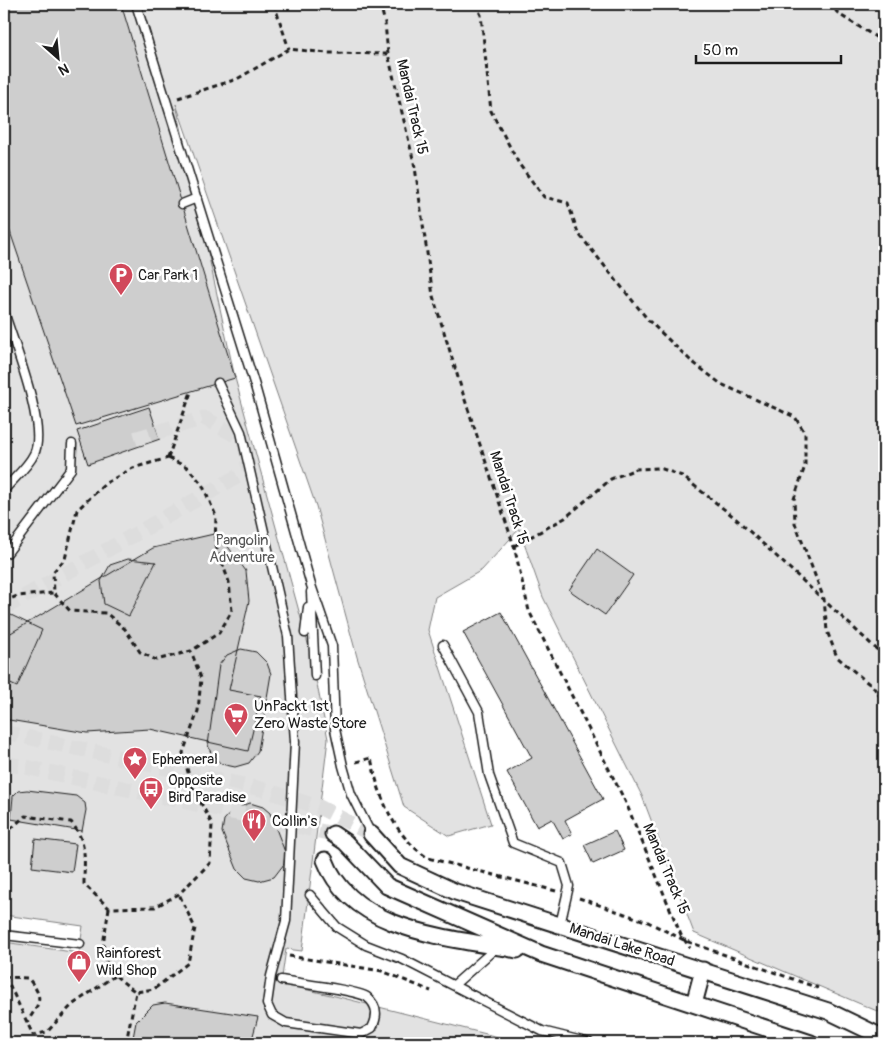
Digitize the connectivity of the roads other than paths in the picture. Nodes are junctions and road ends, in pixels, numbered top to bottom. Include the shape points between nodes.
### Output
1 (136, 4) edge
2 (197, 198) junction
3 (182, 204) dead end
4 (4, 312) edge
5 (218, 383) dead end
6 (72, 444) dead end
7 (4, 490) edge
8 (4, 553) edge
9 (311, 585) junction
10 (305, 633) dead end
11 (443, 645) dead end
12 (315, 676) dead end
13 (333, 834) tunnel mouth
14 (371, 834) joint
15 (325, 860) dead end
16 (310, 895) dead end
17 (560, 925) junction
18 (4, 935) edge
19 (80, 944) dead end
20 (498, 946) junction
21 (540, 954) junction
22 (703, 970) junction
23 (281, 980) dead end
24 (454, 986) junction
25 (694, 1004) junction
26 (884, 1038) edge
27 (590, 1043) edge
28 (811, 1043) edge

1 - 2 lane
2 - 3 lane
2 - 9 lane via 255,386
4 - 7 lane via 31,395 37,425 35,454
5 - 23 lane via 241,432 288,636 295,742 286,921 267,1004 272,1015 286,1023 360,1034 372,1028 377,1018 375,1007 366,996
6 - 8 lane via 71,469 46,505
9 - 10 lane
9 - 12 lane
9 - 14 lane via 332,646 335,729 342,766 351,794
11 - 17 lane via 478,712 489,775 513,843 562,863 569,886
13 - 21 street via 345,842 387,886
14 - 17 street, Mandai Lake Road via 400,866 456,892
15 - 20 street via 331,876 352,900 377,916 422,932
16 - 24 lane via 337,927 366,945 402,958
17 - 22 street, Mandai Lake Road
18 - 19 lane
20 - 21 street
20 - 24 lane
21 - 25 street
22 - 25 street
22 - 26 street, Mandai Lake Road via 828,1011
24 - 27 lane via 542,1031
25 - 28 street

